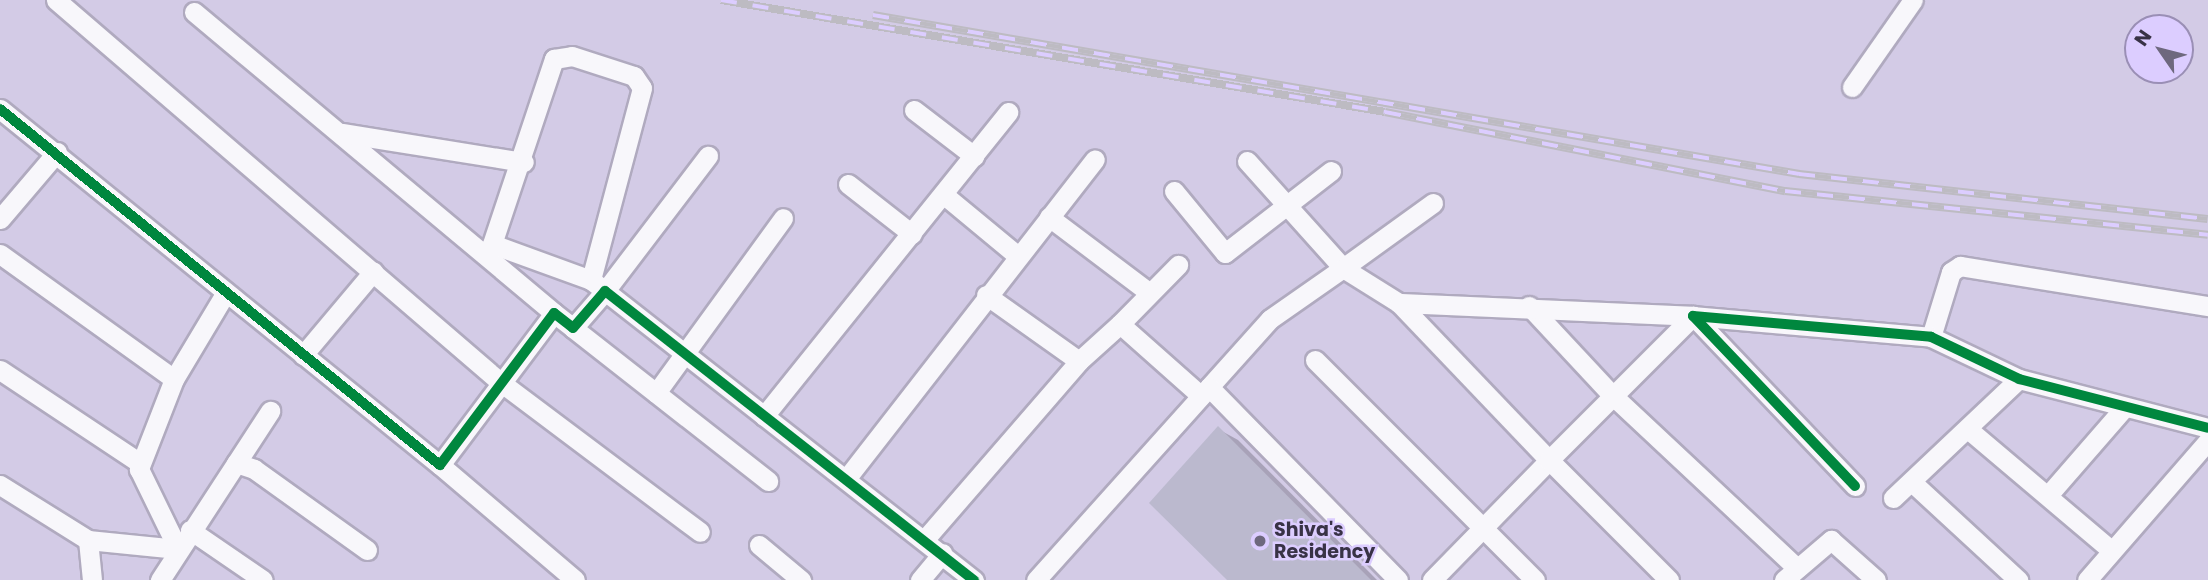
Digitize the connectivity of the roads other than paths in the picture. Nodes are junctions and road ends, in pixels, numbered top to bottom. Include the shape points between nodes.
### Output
1 (56, 0) edge
2 (1913, 0) edge
3 (194, 12) dead end
4 (1852, 87) dead end
5 (0, 109) edge
6 (914, 110) dead end
7 (1008, 112) dead end
8 (341, 132) junction
9 (57, 152) junction
10 (708, 156) dead end
11 (974, 156) junction
12 (1095, 159) dead end
13 (1247, 160) dead end
14 (524, 162) junction
15 (1331, 171) dead end
16 (848, 184) dead end
17 (1174, 191) dead end
18 (943, 194) junction
19 (1433, 203) dead end
20 (1286, 205) junction
21 (1049, 217) junction
22 (783, 218) dead end
23 (0, 219) edge
24 (912, 233) junction
25 (490, 250) junction
26 (0, 254) edge
27 (1018, 256) junction
28 (1178, 265) dead end
29 (1343, 268) junction
30 (373, 272) junction
31 (598, 286) junction
32 (226, 292) junction
33 (1150, 293) junction
34 (986, 295) junction
35 (1399, 303) junction
36 (1529, 306) junction
37 (2208, 306) edge
38 (554, 313) junction
39 (1693, 316) junction
40 (1119, 324) junction
41 (573, 328) junction
42 (1931, 337) junction
43 (682, 354) junction
44 (303, 355) junction
45 (1315, 360) dead end
46 (1079, 361) junction
47 (0, 370) edge
48 (174, 379) junction
49 (2020, 379) junction
50 (499, 381) junction
51 (1205, 392) junction
52 (656, 393) junction
53 (1611, 394) junction
54 (2124, 408) junction
55 (270, 411) dead end
56 (764, 416) junction
57 (2208, 428) edge
58 (1969, 430) junction
59 (2208, 441) edge
60 (1549, 460) junction
61 (141, 463) junction
62 (236, 463) junction
63 (440, 465) junction
64 (846, 479) junction
65 (768, 481) dead end
66 (1914, 484) junction
67 (0, 485) edge
68 (1855, 486) dead end
69 (2050, 493) junction
70 (1893, 498) dead end
71 (190, 530) junction
72 (1484, 530) junction
73 (700, 532) dead end
74 (88, 540) junction
75 (925, 540) junction
76 (759, 545) dead end
77 (178, 549) junction
78 (2110, 549) junction
79 (367, 551) dead end
80 (943, 553) junction
81 (1791, 574) edge
82 (92, 580) edge
83 (160, 580) edge
84 (263, 580) edge
85 (575, 580) edge
86 (801, 580) edge
87 (920, 580) edge
88 (974, 580) edge
89 (1036, 580) edge
90 (1398, 580) edge
91 (1432, 580) edge
92 (1535, 580) edge
93 (1669, 580) edge
94 (1877, 580) edge
95 (2018, 580) edge
96 (2087, 580) edge

1 - 30 street
2 - 4 street
3 - 8 street
5 - 9 street
6 - 11 street
7 - 11 street
8 - 14 street
8 - 25 street
9 - 23 street
9 - 32 street
10 - 31 street
11 - 18 street
12 - 21 street
13 - 20 street
14 - 25 street
14 - 31 street via 554,59 572,56 640,81
15 - 20 street
16 - 24 street
17 - 20 street via 1225,253
18 - 24 street
18 - 27 street
19 - 29 street
20 - 29 street
21 - 27 street
21 - 33 street
22 - 43 street
24 - 56 street
25 - 31 street
25 - 38 street
26 - 48 street
27 - 34 street
28 - 33 street
29 - 35 street
29 - 51 street via 1270,319
30 - 44 street
30 - 50 street
31 - 41 street
31 - 43 street
32 - 44 street
32 - 48 street
33 - 40 street
34 - 46 street
34 - 64 street
35 - 36 street
35 - 60 street
36 - 39 street
36 - 53 street
37 - 42 street via 1960,266 1951,272
38 - 41 street
38 - 50 street
39 - 42 street
39 - 53 street
39 - 68 street
40 - 46 street
40 - 51 street
41 - 52 street
42 - 49 street
43 - 52 street
43 - 56 street
44 - 63 street
45 - 72 street
46 - 75 street
47 - 61 street
48 - 61 street
49 - 54 street
49 - 58 street
50 - 63 street
50 - 73 street
51 - 89 street
51 - 90 street
52 - 65 street
53 - 60 street
53 - 81 street
54 - 57 street
54 - 69 street
55 - 62 street
56 - 64 street
58 - 66 street
58 - 69 street
59 - 78 street
60 - 72 street
60 - 93 street
61 - 77 street via 140,474
62 - 71 street
62 - 79 street via 254,469
63 - 85 street
64 - 75 street
66 - 70 street
66 - 95 street
67 - 74 street
69 - 78 street
71 - 77 street
71 - 84 street
72 - 91 street
72 - 92 street
74 - 77 street
74 - 82 street
75 - 80 street
76 - 86 street
77 - 83 street
78 - 96 street
80 - 87 street
80 - 88 street
81 - 94 street via 1830,540

